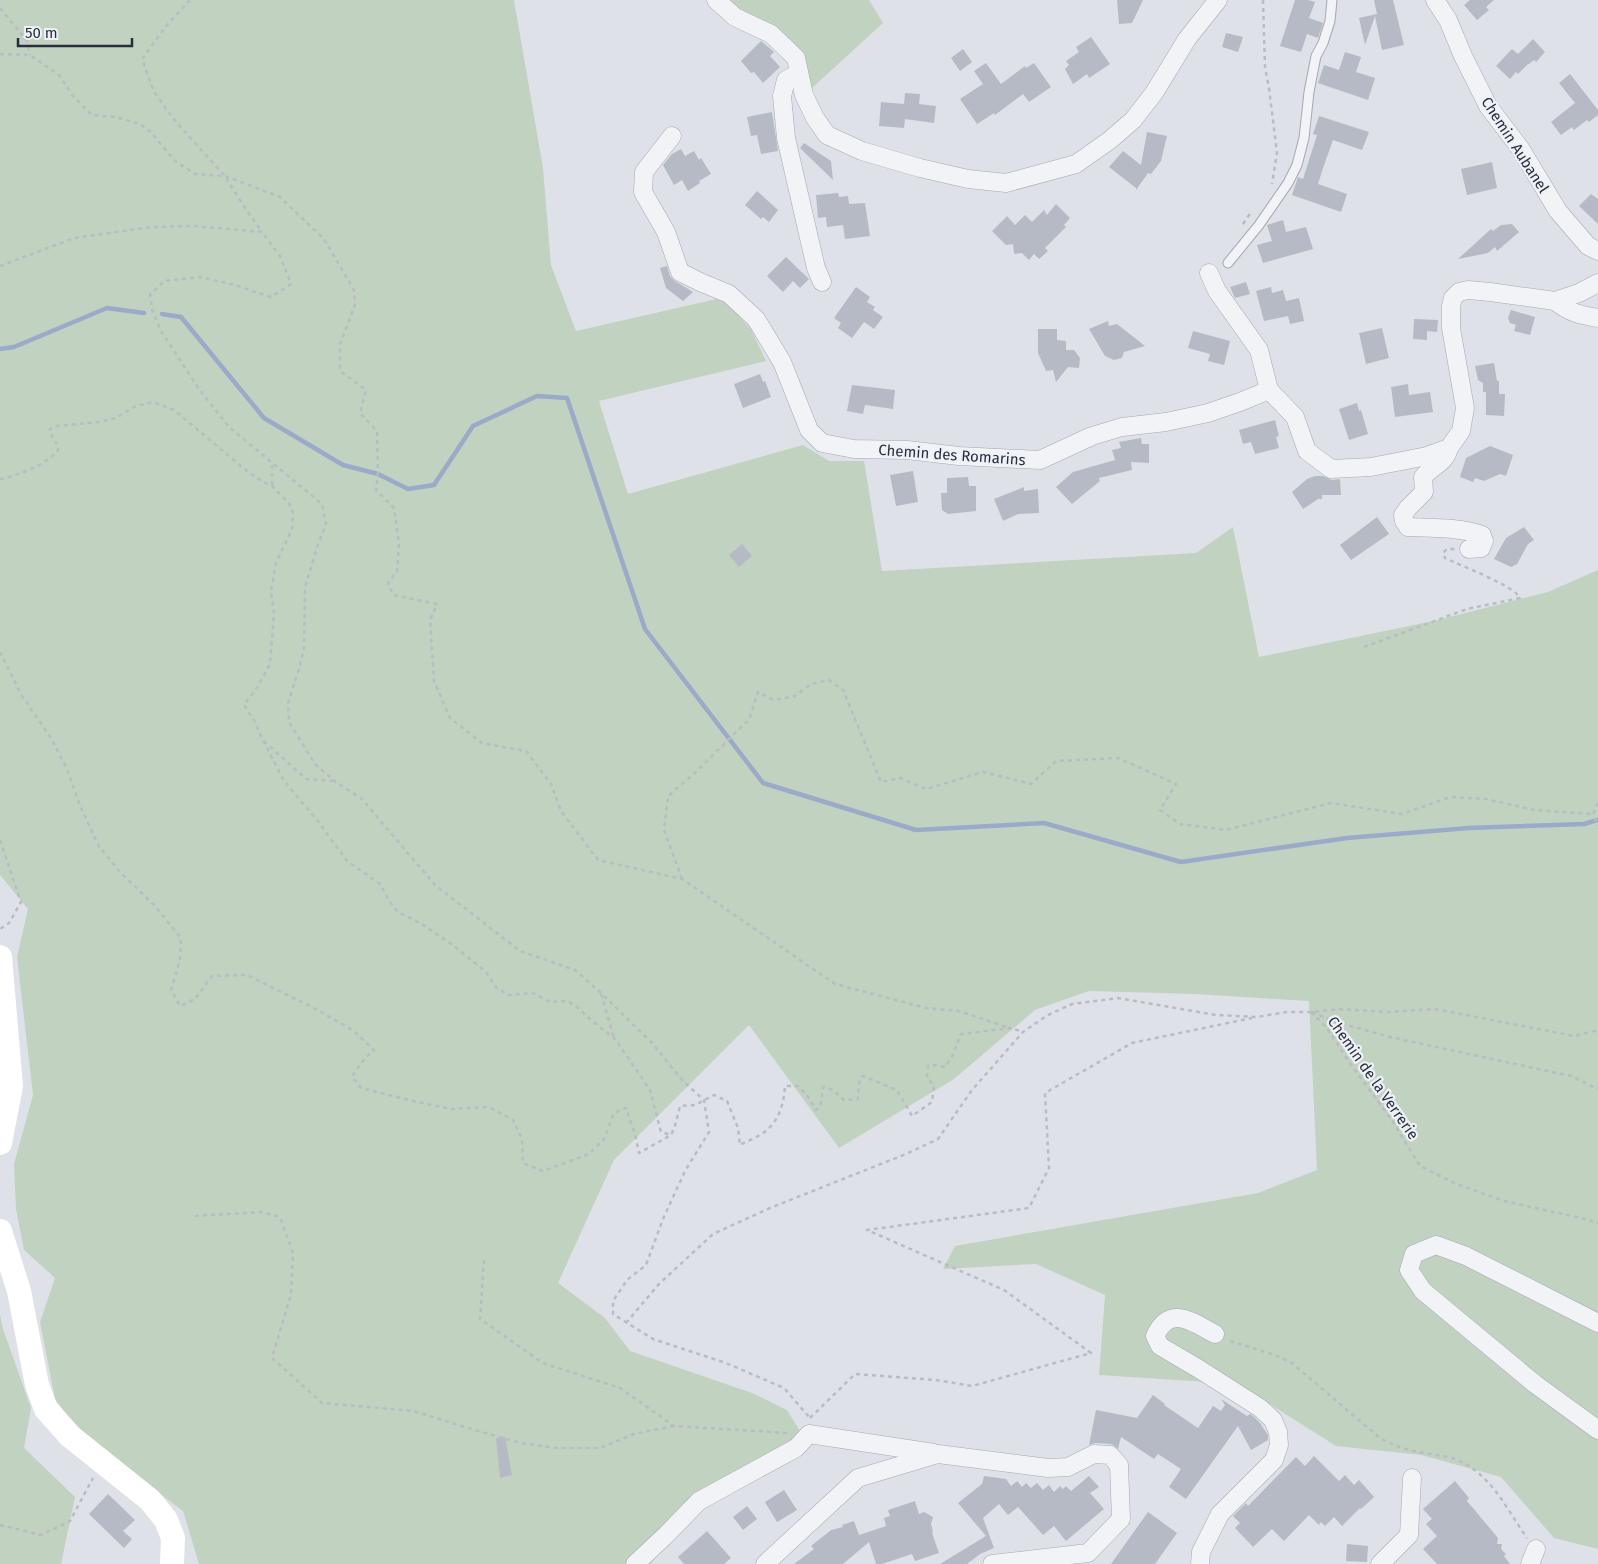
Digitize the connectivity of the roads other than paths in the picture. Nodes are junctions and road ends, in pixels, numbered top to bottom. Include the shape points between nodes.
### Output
1 (716, 0) edge
2 (1218, 0) edge
3 (1332, 0) edge
4 (1436, 0) edge
5 (799, 73) junction
6 (672, 136) dead end
7 (1598, 251) edge
8 (1228, 263) dead end
9 (1209, 273) dead end
10 (822, 282) dead end
11 (1598, 283) edge
12 (1555, 301) junction
13 (1598, 318) edge
14 (1269, 390) junction
15 (1449, 448) junction
16 (1469, 549) road end
17 (0, 957) edge
18 (0, 1142) edge
19 (0, 1231) edge
20 (1598, 1323) edge
21 (1215, 1334) road end
22 (1598, 1430) edge
23 (938, 1454) junction
24 (1412, 1478) dead end
25 (1005, 1563) edge
26 (172, 1564) edge
27 (635, 1564) edge
28 (765, 1564) edge
29 (1200, 1564) edge
30 (1380, 1564) edge

1 - 5 street via 734,17 771,34 796,58
2 - 5 street via 1187,40 1154,93 1133,120 1110,140 1076,164 1006,183 968,179 920,168 862,151 826,135 804,95
3 - 8 lane via 1330,21 1316,56 1297,165 1259,225
4 - 7 street, Chemin Aubanel via 1488,106 1520,148 1558,211 1588,246
5 - 10 street via 786,80 782,96 786,138
6 - 14 street, Chemin des Romarins via 644,172 643,192 666,232 680,272 729,294 756,319 782,362 808,430 822,443 854,449 1040,460 1092,436 1122,427 1208,413
9 - 14 street via 1217,291 1259,350
11 - 12 street
12 - 13 street via 1576,314
12 - 15 street via 1468,290 1453,298 1452,328 1465,408 1461,430
14 - 15 street via 1295,417 1307,451 1331,469 1371,467 1427,456
15 - 16 street via 1440,464 1423,477 1424,492 1403,515 1404,521 1408,527 1474,532 1482,536 1481,548
17 - 18 street via 11,1086
19 - 26 street via 19,1291 37,1385 46,1409 70,1436 150,1500 166,1520 173,1538
20 - 22 street via 1466,1256 1436,1245 1414,1254 1409,1270 1423,1291 1535,1384
21 - 29 street via 1178,1318 1165,1320 1155,1336 1160,1346 1260,1408 1273,1420 1279,1445 1274,1460 1220,1514 1201,1552
23 - 25 street via 1048,1468 1068,1467 1094,1454 1110,1456 1119,1466 1121,1519 1088,1553
23 - 27 street via 809,1426 796,1448 699,1500
23 - 28 street via 858,1478
24 - 30 street via 1409,1535

